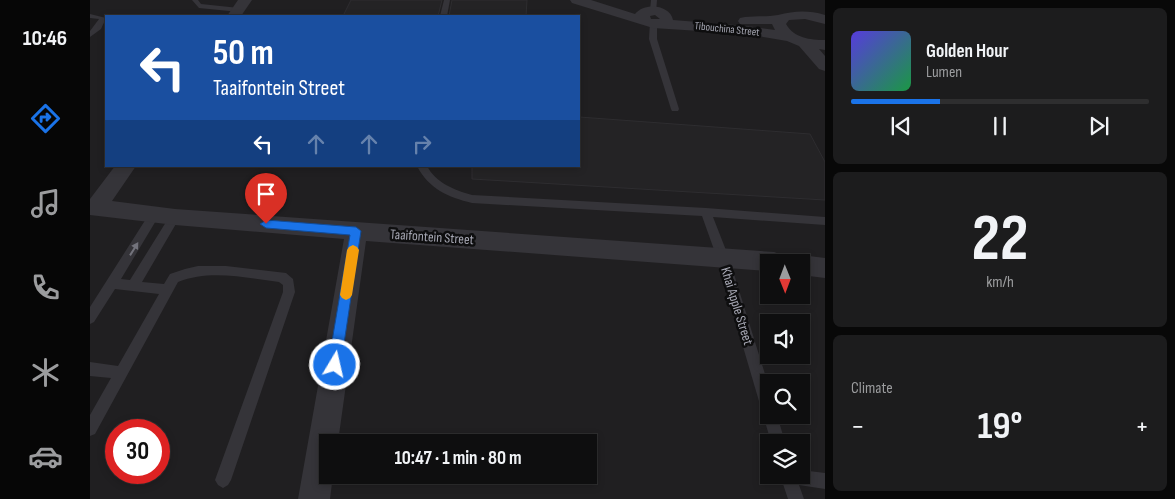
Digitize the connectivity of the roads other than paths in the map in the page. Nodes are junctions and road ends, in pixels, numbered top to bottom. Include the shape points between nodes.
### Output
1 (195, 0) edge
2 (447, 0) edge
3 (577, 0) edge
4 (805, 0) edge
5 (239, 9) edge
6 (784, 13) junction
7 (443, 15) edge
8 (654, 15) edge
9 (90, 16) edge
10 (822, 19) edge
11 (90, 35) edge
12 (798, 40) junction
13 (825, 45) edge
14 (825, 66) edge
15 (675, 109) dead end
16 (125, 167) edge
17 (423, 167) edge
18 (93, 207) edge
19 (706, 212) junction
20 (165, 215) junction
21 (825, 221) edge
22 (356, 231) junction
23 (723, 258) junction
24 (760, 261) edge
25 (112, 283) junction
26 (133, 286) junction
27 (167, 290) junction
28 (90, 318) edge
29 (90, 369) edge
30 (121, 373) junction
31 (760, 381) edge
32 (90, 429) edge
33 (810, 479) edge
34 (223, 480) dead end
35 (825, 481) edge
36 (791, 484) edge
37 (314, 499) edge
38 (796, 499) edge

1 - 5 lane via 199,6
2 - 7 lane
3 - 8 street, Tibouchina Street via 609,11
4 - 10 street
6 - 8 street, Tibouchina Street via 711,22
6 - 10 street, Tibouchina Street
6 - 12 street via 779,22 781,28
8 - 12 street, Tibouchina Street
8 - 15 lane via 653,39
9 - 11 lane via 103,18
12 - 13 street, Tibouchina Street
12 - 14 street
16 - 18 street
17 - 19 lane via 430,180 451,194 472,199
18 - 20 street, Taaifontein Street
19 - 21 lane
19 - 23 lane, Khai Apple Street
20 - 22 street, Taaifontein Street
25 -> 20 lane
20 - 26 lane
22 - 23 street, Taaifontein Street
22 - 37 street
23 - 24 street, Taaifontein Street
23 - 31 lane, Khai Apple Street
25 - 26 lane
25 - 28 lane
26 - 27 lane
27 - 30 lane
27 - 34 lane via 174,278 200,270 282,277 289,283 289,292
29 - 30 lane
30 - 32 lane
33 - 35 lane
36 - 38 lane

